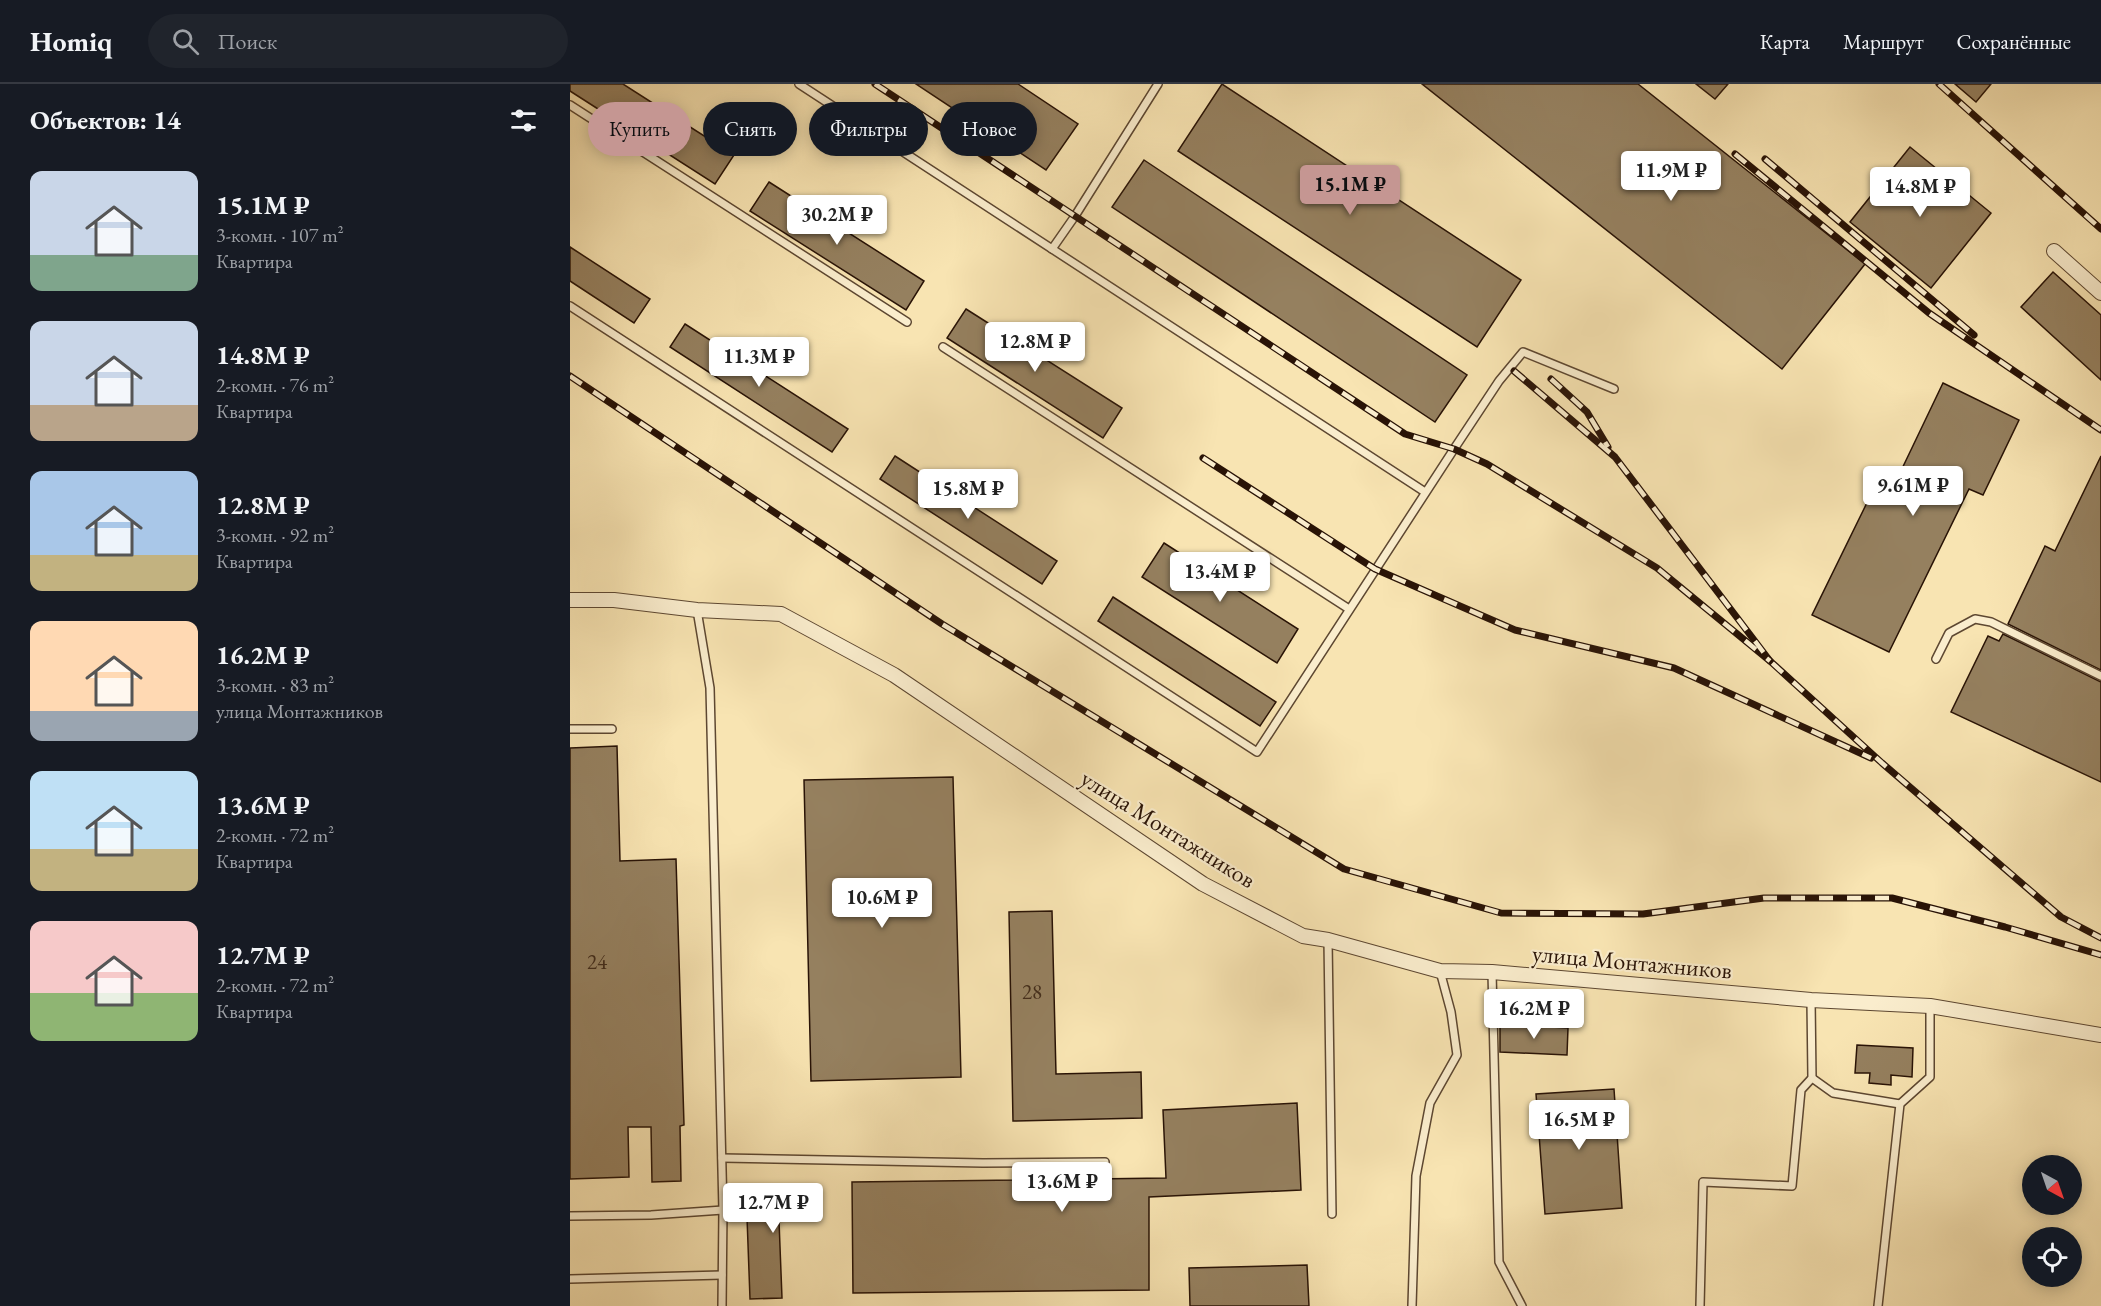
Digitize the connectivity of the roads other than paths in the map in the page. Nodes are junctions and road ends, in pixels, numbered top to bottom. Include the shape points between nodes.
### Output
1 (799, 84) edge
2 (1158, 84) edge
3 (570, 105) edge
4 (1052, 249) junction
5 (2054, 251) dead end
6 (2101, 293) edge
7 (570, 306) edge
8 (907, 322) dead end
9 (943, 346) dead end
10 (1614, 389) dead end
11 (1425, 492) junction
12 (570, 600) edge
13 (1349, 609) junction
14 (697, 610) junction
15 (1936, 659) dead end
16 (2101, 676) edge
17 (570, 729) edge
18 (612, 729) dead end
19 (1328, 940) junction
20 (1440, 972) junction
21 (1492, 972) junction
22 (1812, 1000) junction
23 (1930, 1006) junction
24 (2101, 1035) edge
25 (1812, 1078) junction
26 (1900, 1104) junction
27 (722, 1158) junction
28 (1106, 1162) dead end
29 (723, 1210) junction
30 (1332, 1214) dead end
31 (570, 1216) edge
32 (723, 1275) junction
33 (570, 1279) edge
34 (722, 1306) edge
35 (1412, 1306) edge
36 (1522, 1306) edge
37 (1700, 1306) edge
38 (1878, 1306) edge

1 - 4 lane
2 - 4 lane
3 - 8 lane
4 - 11 lane
5 - 6 street
7 - 13 lane via 1257,752
9 - 13 lane
10 - 11 lane via 1523,352 1499,381
11 - 13 lane
12 - 14 street, улица Монтажников via 614,600
14 - 19 street, улица Монтажников via 781,614 894,675 1203,884 1303,936
14 - 27 lane via 710,688
15 - 16 lane via 1949,633 1975,619 1991,622
17 - 18 lane
19 - 20 street, улица Монтажников
19 - 30 lane
20 - 21 street, улица Монтажников
20 - 35 lane via 1457,1055 1430,1103 1416,1176
21 - 22 street, улица Монтажников
21 - 36 lane via 1499,1262
22 - 23 street, улица Монтажников
22 - 25 lane
23 - 24 street, улица Монтажников
23 - 26 lane via 1930,1077
25 - 26 lane via 1833,1093
25 - 37 lane via 1801,1090 1792,1186 1702,1182
26 - 38 lane
27 - 28 lane
27 - 29 lane
29 - 31 lane
29 - 32 lane
32 - 33 lane
32 - 34 lane

